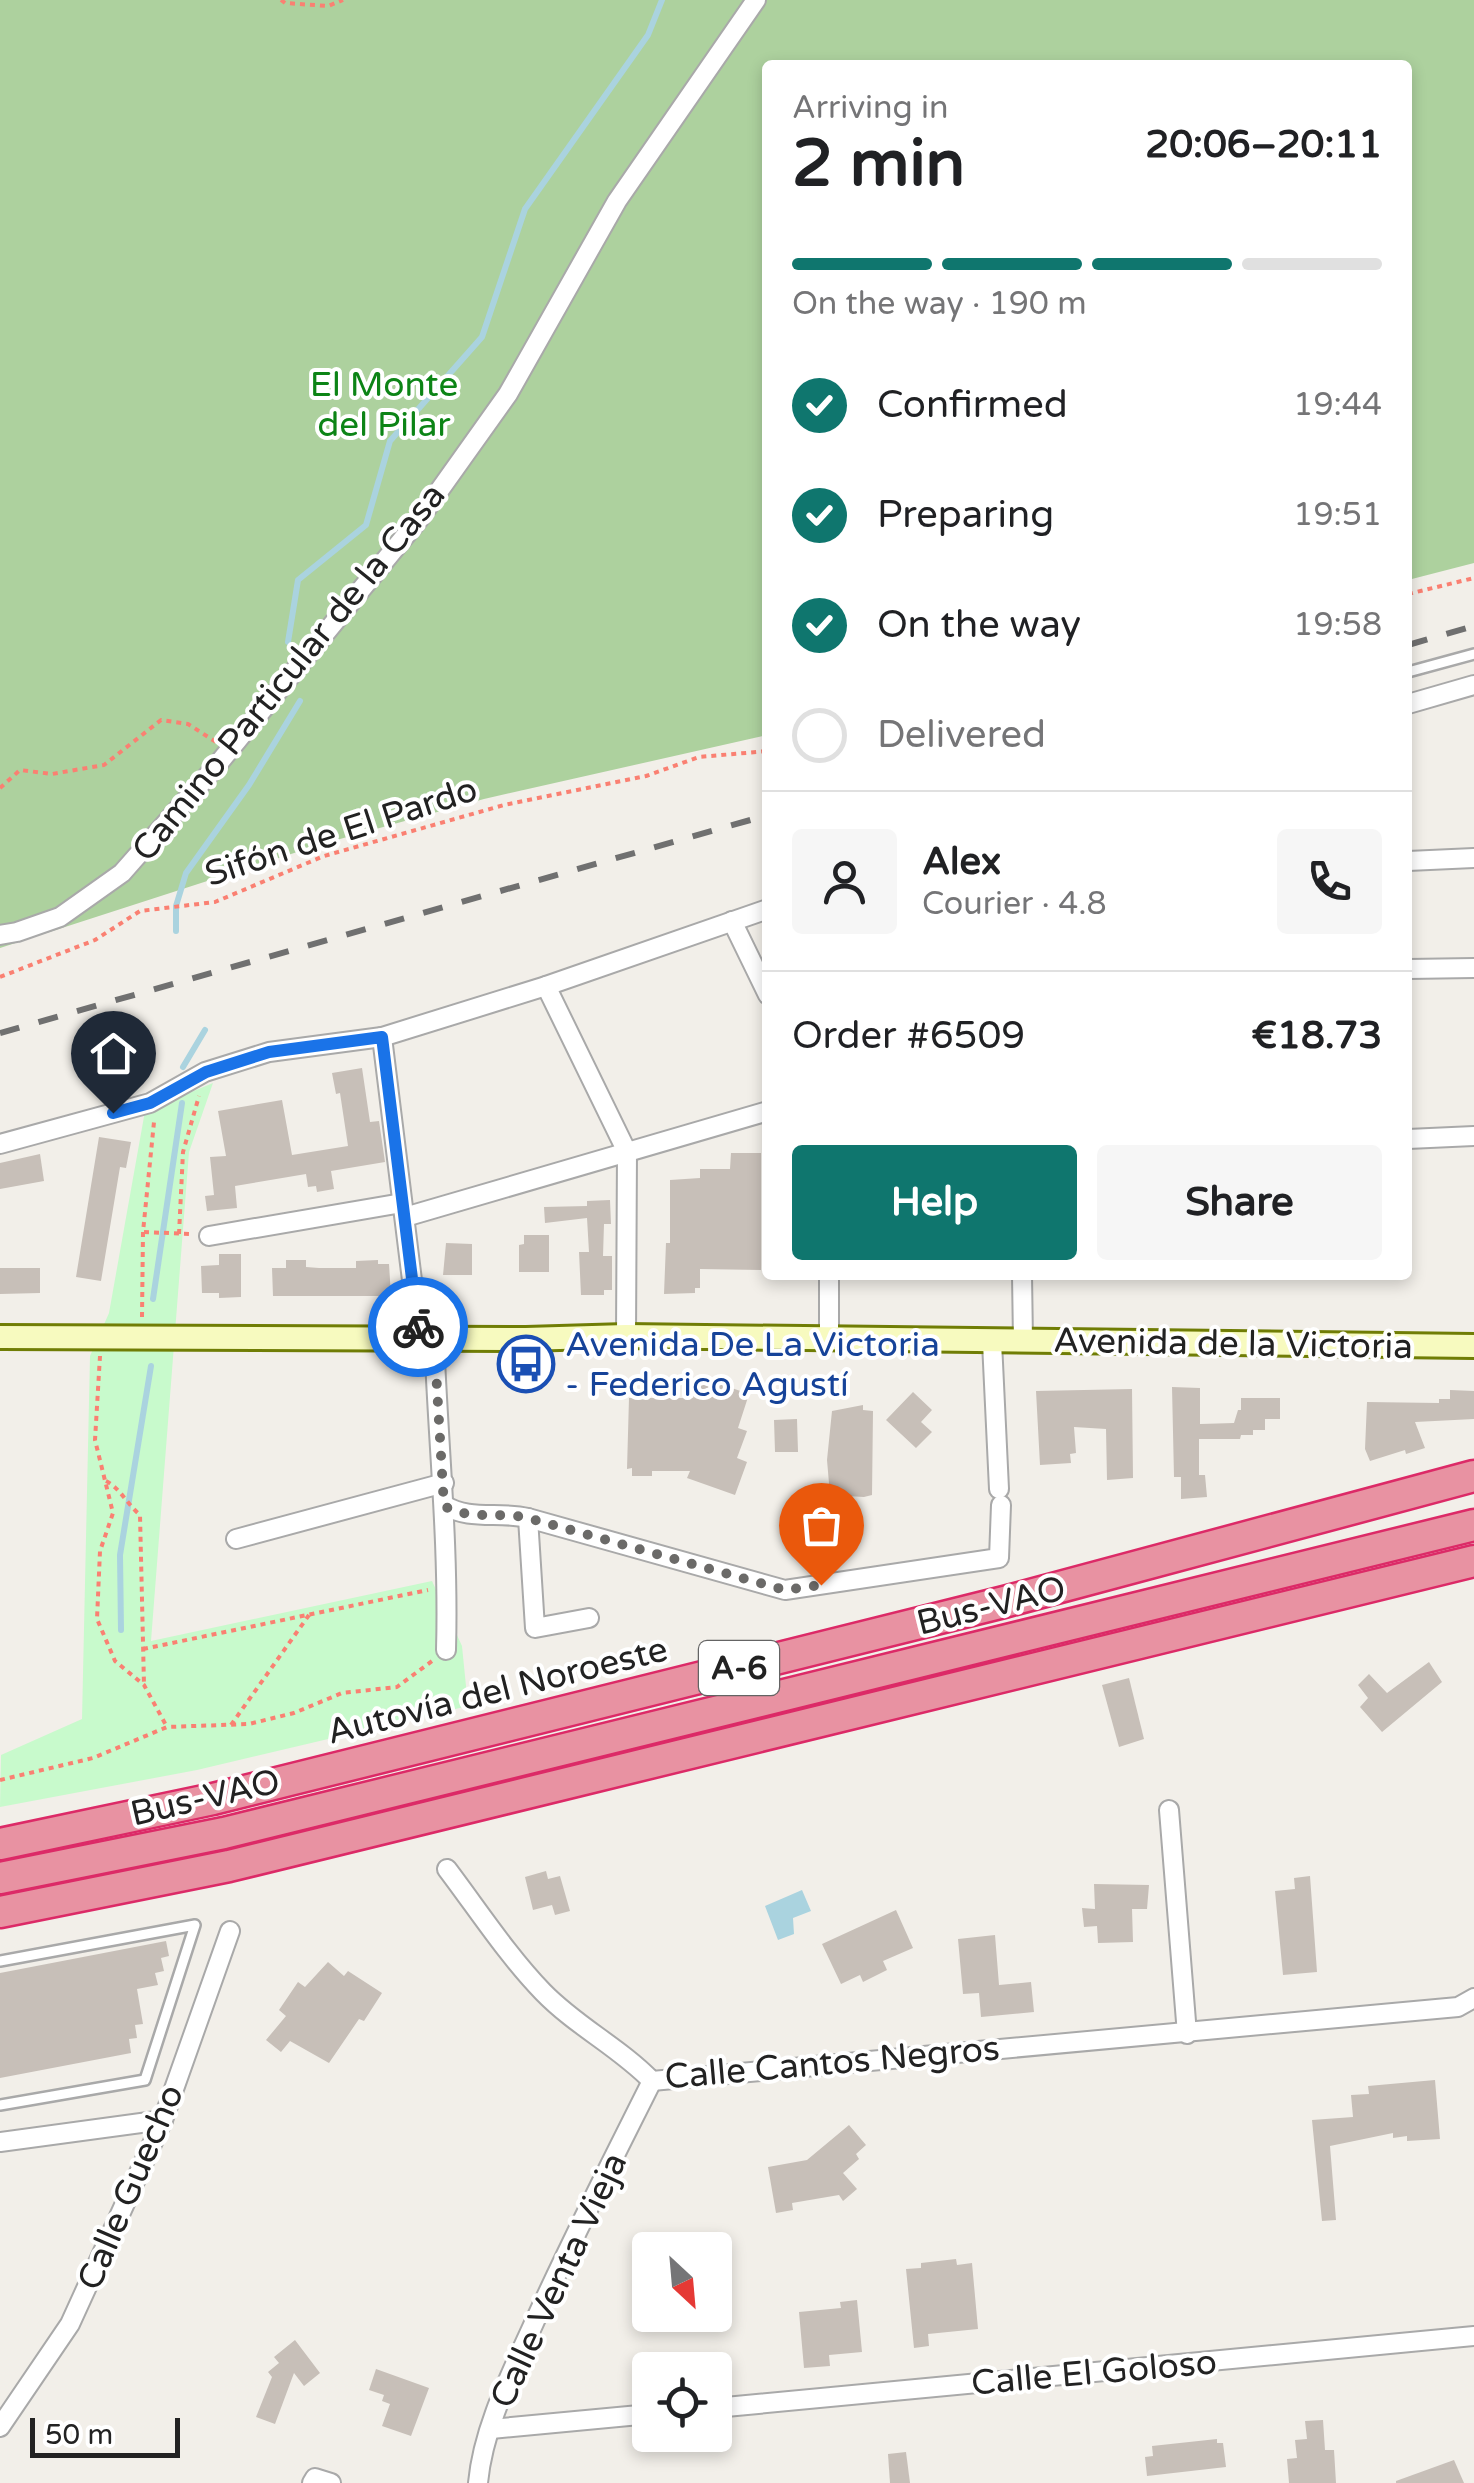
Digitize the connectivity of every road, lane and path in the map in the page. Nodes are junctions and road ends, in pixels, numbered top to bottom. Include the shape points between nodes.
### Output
1 (281, 0) edge
2 (343, 0) edge
3 (756, 0) edge
4 (1474, 578) edge
5 (1412, 593) edge
6 (1474, 654) edge
7 (1412, 671) edge
8 (1474, 685) edge
9 (1412, 703) edge
10 (762, 752) edge
11 (218, 764) junction
12 (0, 788) edge
13 (1474, 858) edge
14 (1412, 861) edge
15 (762, 911) edge
16 (732, 921) junction
17 (0, 935) edge
18 (1474, 968) edge
19 (1412, 969) edge
20 (0, 977) edge
21 (762, 984) edge
22 (546, 986) junction
23 (382, 1037) junction
24 (206, 1072) junction
25 (150, 1103) junction
26 (762, 1113) edge
27 (1474, 1136) edge
28 (1412, 1138) edge
29 (0, 1144) edge
30 (627, 1152) junction
31 (404, 1210) junction
32 (143, 1232) junction
33 (209, 1236) dead end
34 (829, 1280) edge
35 (1022, 1280) edge
36 (626, 1336) junction
37 (0, 1337) edge
38 (142, 1337) junction
39 (426, 1337) junction
40 (829, 1340) junction
41 (1023, 1341) junction
42 (992, 1342) junction
43 (1474, 1346) edge
44 (114, 1353) dead end
45 (1474, 1476) edge
46 (102, 1479) junction
47 (444, 1484) junction
48 (1474, 1504) edge
49 (444, 1506) junction
50 (528, 1518) junction
51 (1474, 1525) edge
52 (236, 1539) dead end
53 (1474, 1560) edge
54 (448, 1586) junction
55 (309, 1615) junction
56 (588, 1618) dead end
57 (1014, 1638) junction
58 (143, 1649) junction
59 (446, 1650) joint
60 (144, 1685) junction
61 (231, 1725) junction
62 (167, 1727) junction
63 (0, 1780) edge
64 (1169, 1810) dead end
65 (0, 1844) edge
66 (447, 1869) dead end
67 (0, 1878) edge
68 (0, 1912) edge
69 (230, 1932) dead end
70 (0, 1961) edge
71 (1474, 1998) edge
72 (1188, 2034) junction
73 (652, 2080) junction
74 (0, 2105) edge
75 (163, 2120) junction
76 (0, 2142) edge
77 (1474, 2336) edge
78 (732, 2406) edge
79 (632, 2416) edge
80 (0, 2427) edge
81 (490, 2430) junction
82 (312, 2483) edge
83 (331, 2483) edge
84 (478, 2483) edge

1 - 2 path via 328,6
3 - 11 street, Camino Particular de la Casa via 617,201 508,394 419,518
4 - 5 path
6 - 7 lane
8 - 9 street
10 - 20 path, Sifón de El Pardo via 699,757 646,776 504,805 324,856 215,902 140,910 95,940
11 - 12 path via 217,743 188,724 162,720 104,765 52,774 20,770
11 - 17 street, Camino Particular de la Casa via 122,873 60,917
13 - 14 street
15 - 16 street
16 - 21 street
16 - 22 street
18 - 19 street
22 - 23 street
22 - 30 street
23 - 24 street via 269,1052
23 - 31 street
24 - 25 street
24 - 32 path via 183,1152 179,1234
25 - 29 street
25 - 32 path
26 - 30 street
27 - 28 street
30 - 31 street
30 - 36 street
31 - 33 street
31 - 39 street
32 - 38 path
34 - 40 street
35 - 41 street
36 - 39 street, Avenida de la Victoria
36 - 40 street, Avenida de la Victoria
37 - 38 street, Avenida de la Victoria
38 - 39 street, Avenida de la Victoria
39 - 47 street
40 - 42 street, Avenida de la Victoria
41 - 42 street, Avenida de la Victoria
41 - 43 street, Avenida de la Victoria
42 - 50 street via 1000,1558 785,1590
44 - 46 path via 100,1353 95,1440
45 - 65 highway, Autovía del Noroeste / A-6 via 1004,1602 233,1795
46 - 58 path via 140,1515
46 - 60 path via 113,1513 100,1551 98,1620 115,1661
47 - 49 street
47 - 52 street
48 - 57 highway via 1208,1575
49 - 50 street via 461,1516
49 - 54 street
50 - 56 street via 535,1628
51 - 57 highway, Bus-VAO
53 - 68 highway, A-6 via 248,1862
54 - 55 path
54 - 59 street
55 - 58 path
55 - 61 path
57 - 67 highway, Bus-VAO via 224,1833
58 - 60 path
59 - 61 path via 398,1687 342,1694 294,1714
60 - 62 path
61 - 62 path
62 - 63 path via 93,1758
64 - 72 street
66 - 73 street, Calle Cantos Negros via 543,1992
69 - 75 street, Calle Guecho
70 - 74 lane via 196,1925 145,2080
71 - 72 street, Calle Cantos Negros via 1458,2007
72 - 73 street, Calle Cantos Negros
73 - 81 street, Calle Venta Vieja via 565,2254
75 - 76 street
75 - 80 street, Calle Guecho via 70,2324
77 - 78 street, Calle El Goloso
79 - 81 street
81 - 84 street, Calle Venta Vieja
82 - 83 street

